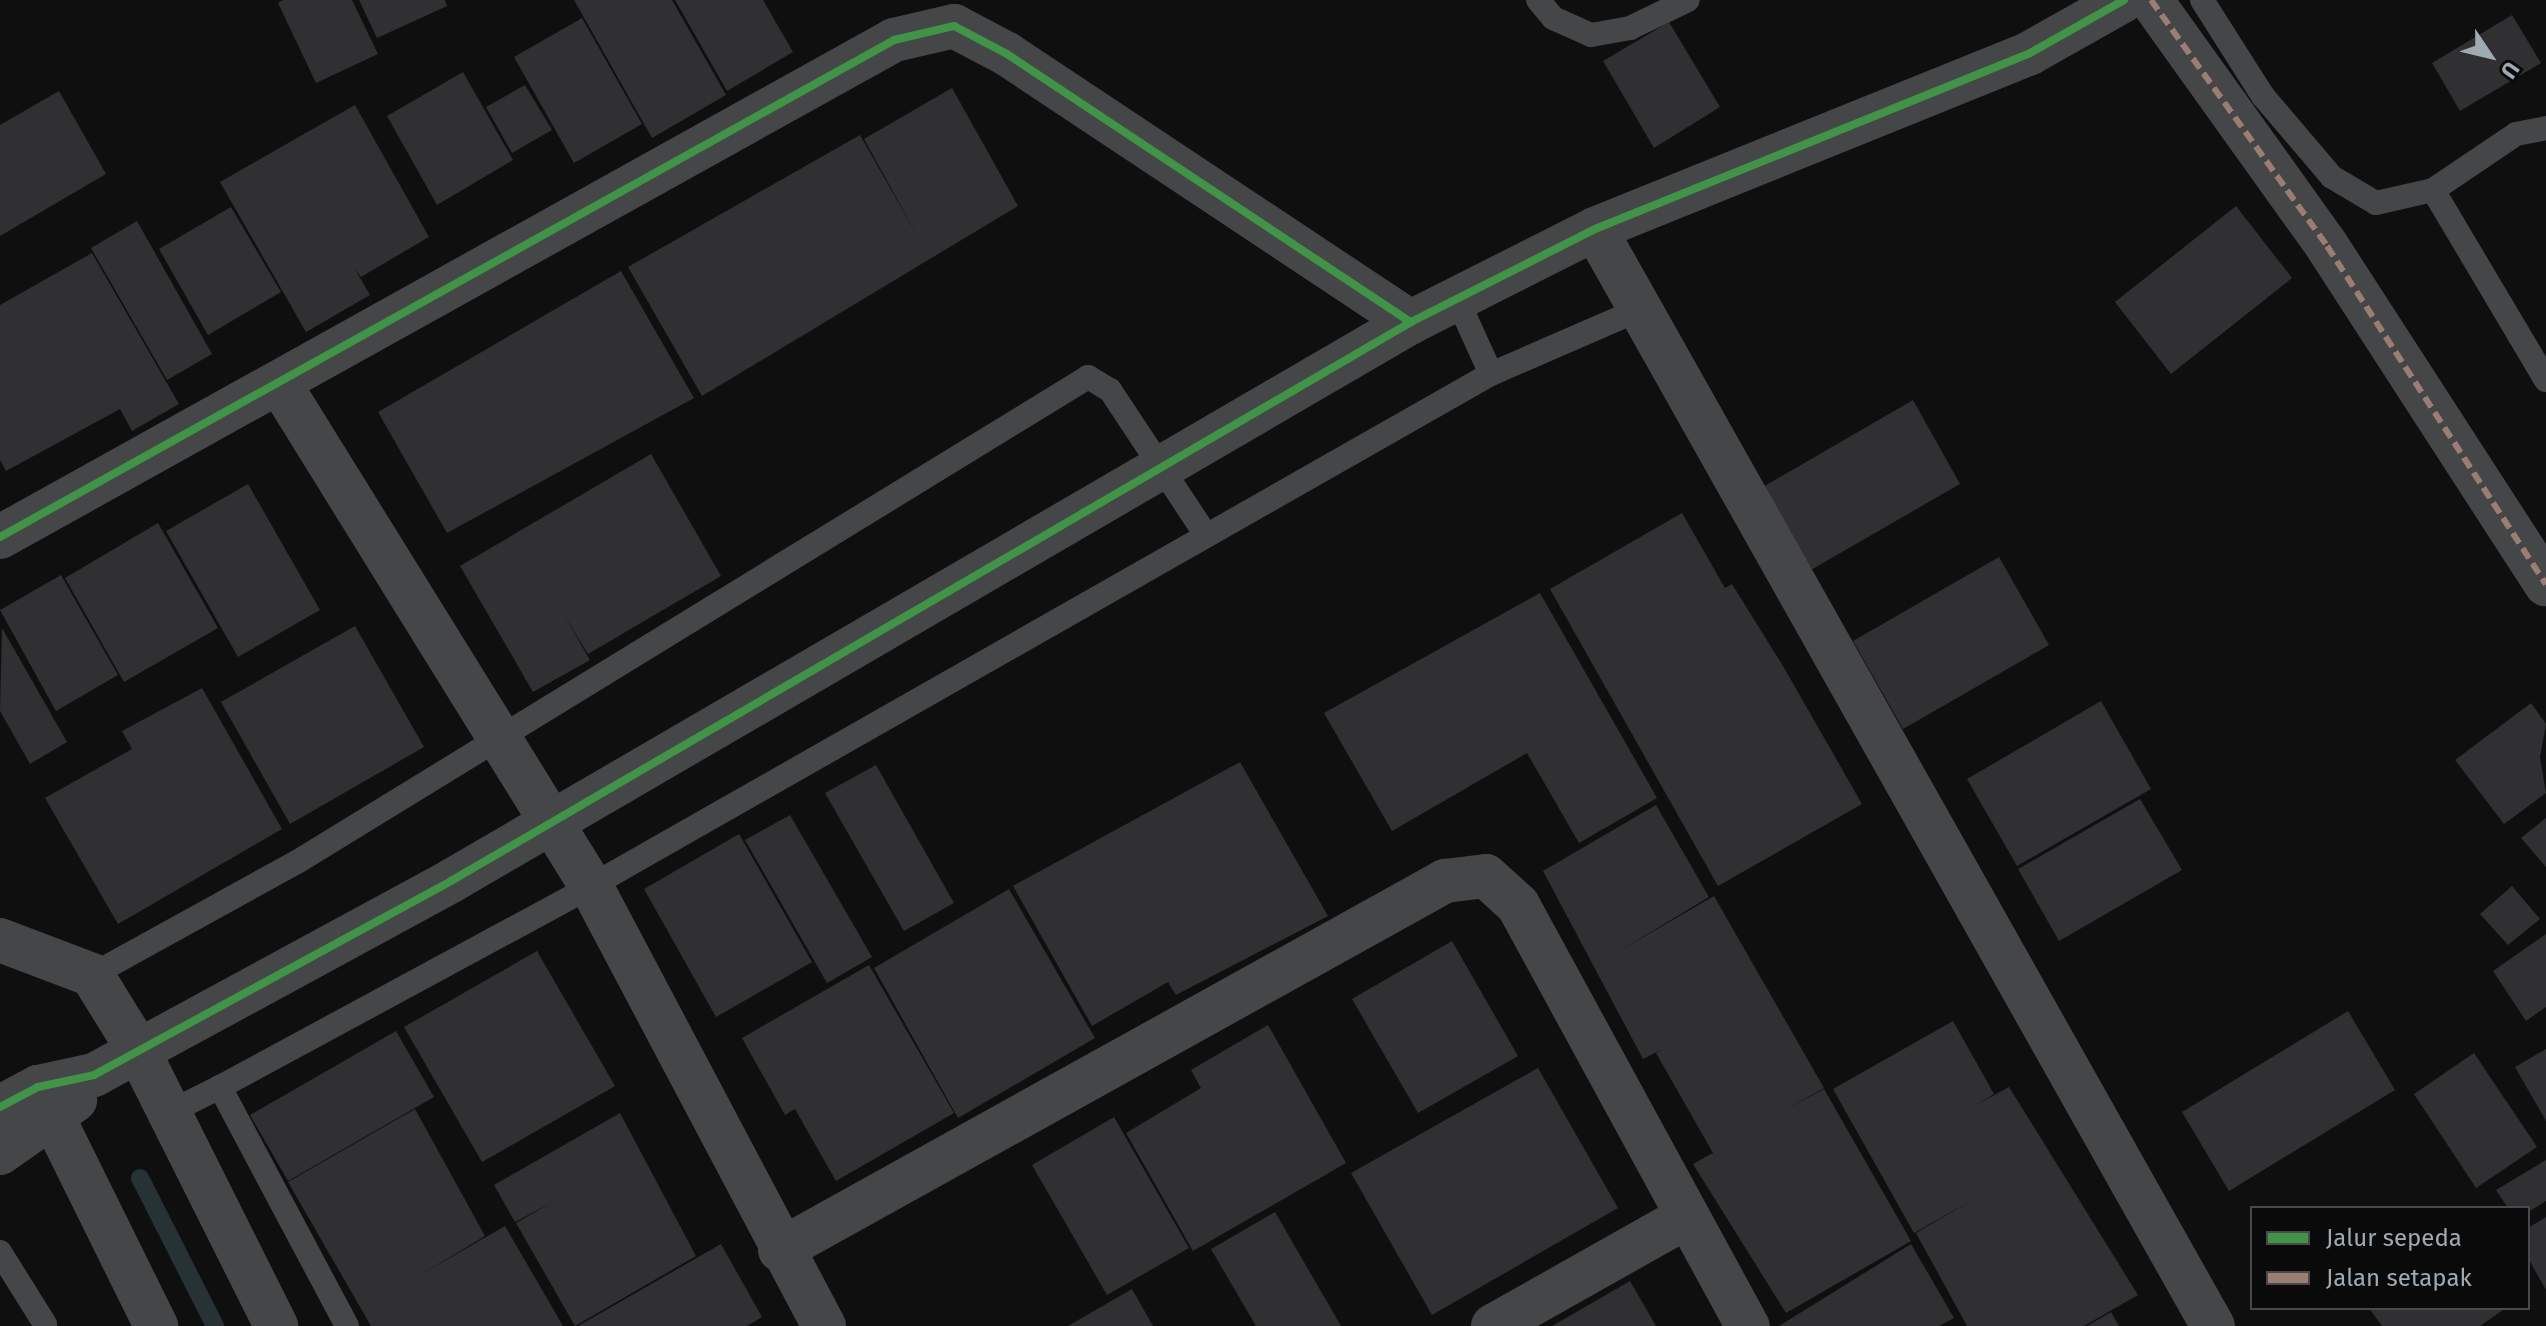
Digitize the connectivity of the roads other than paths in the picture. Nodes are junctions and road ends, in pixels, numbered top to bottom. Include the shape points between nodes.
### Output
1 (1538, 0) edge
2 (1688, 0) edge
3 (2124, 0) edge
4 (2151, 0) edge
5 (2202, 0) edge
6 (2546, 128) edge
7 (2433, 190) junction
8 (1595, 229) junction
9 (1457, 299) junction
10 (1636, 311) junction
11 (1411, 322) junction
12 (1491, 374) junction
13 (2546, 380) edge
14 (281, 386) junction
15 (1161, 467) junction
16 (1206, 535) junction
17 (0, 537) edge
18 (2546, 584) edge
19 (502, 738) junction
20 (548, 820) junction
21 (591, 886) junction
22 (0, 940) edge
23 (92, 975) junction
24 (137, 1048) junction
25 (220, 1087) junction
26 (31, 1105) edge
27 (170, 1112) junction
28 (0, 1153) edge
29 (1685, 1218) junction
30 (780, 1250) junction
31 (0, 1252) edge
32 (45, 1324) edge
33 (156, 1326) edge
34 (276, 1326) edge
35 (347, 1326) edge
36 (824, 1326) edge
37 (1493, 1326) edge
38 (1748, 1326) edge
39 (2213, 1326) edge

1 - 2 lane via 1553,18 1591,35 1630,28
3 - 8 street via 2030,53
4 - 18 street via 2327,246
5 - 7 lane via 2263,96 2332,177 2376,203
6 - 7 lane via 2516,134
7 - 13 lane
8 - 9 street
8 - 10 street
9 - 11 street
9 - 12 lane
10 - 12 lane
10 - 39 street
11 - 14 street via 1007,54 954,26 894,40
11 - 15 street
12 - 16 lane
14 - 17 street
14 - 19 street
15 - 16 lane
15 - 19 lane via 1110,390 1088,377
15 - 20 street
16 - 21 lane
19 - 20 street
19 - 23 lane
20 - 21 street
20 - 24 street via 451,881
21 - 25 lane
21 - 30 street
22 - 23 street via 49,953
23 - 24 street
24 - 26 street
24 - 27 street
25 - 27 lane
25 - 35 lane
26 - 28 street
26 - 33 street
27 - 34 street
29 - 30 street via 1518,905 1486,876 1445,881
29 - 37 street
29 - 38 street
30 - 36 street
31 - 32 lane

